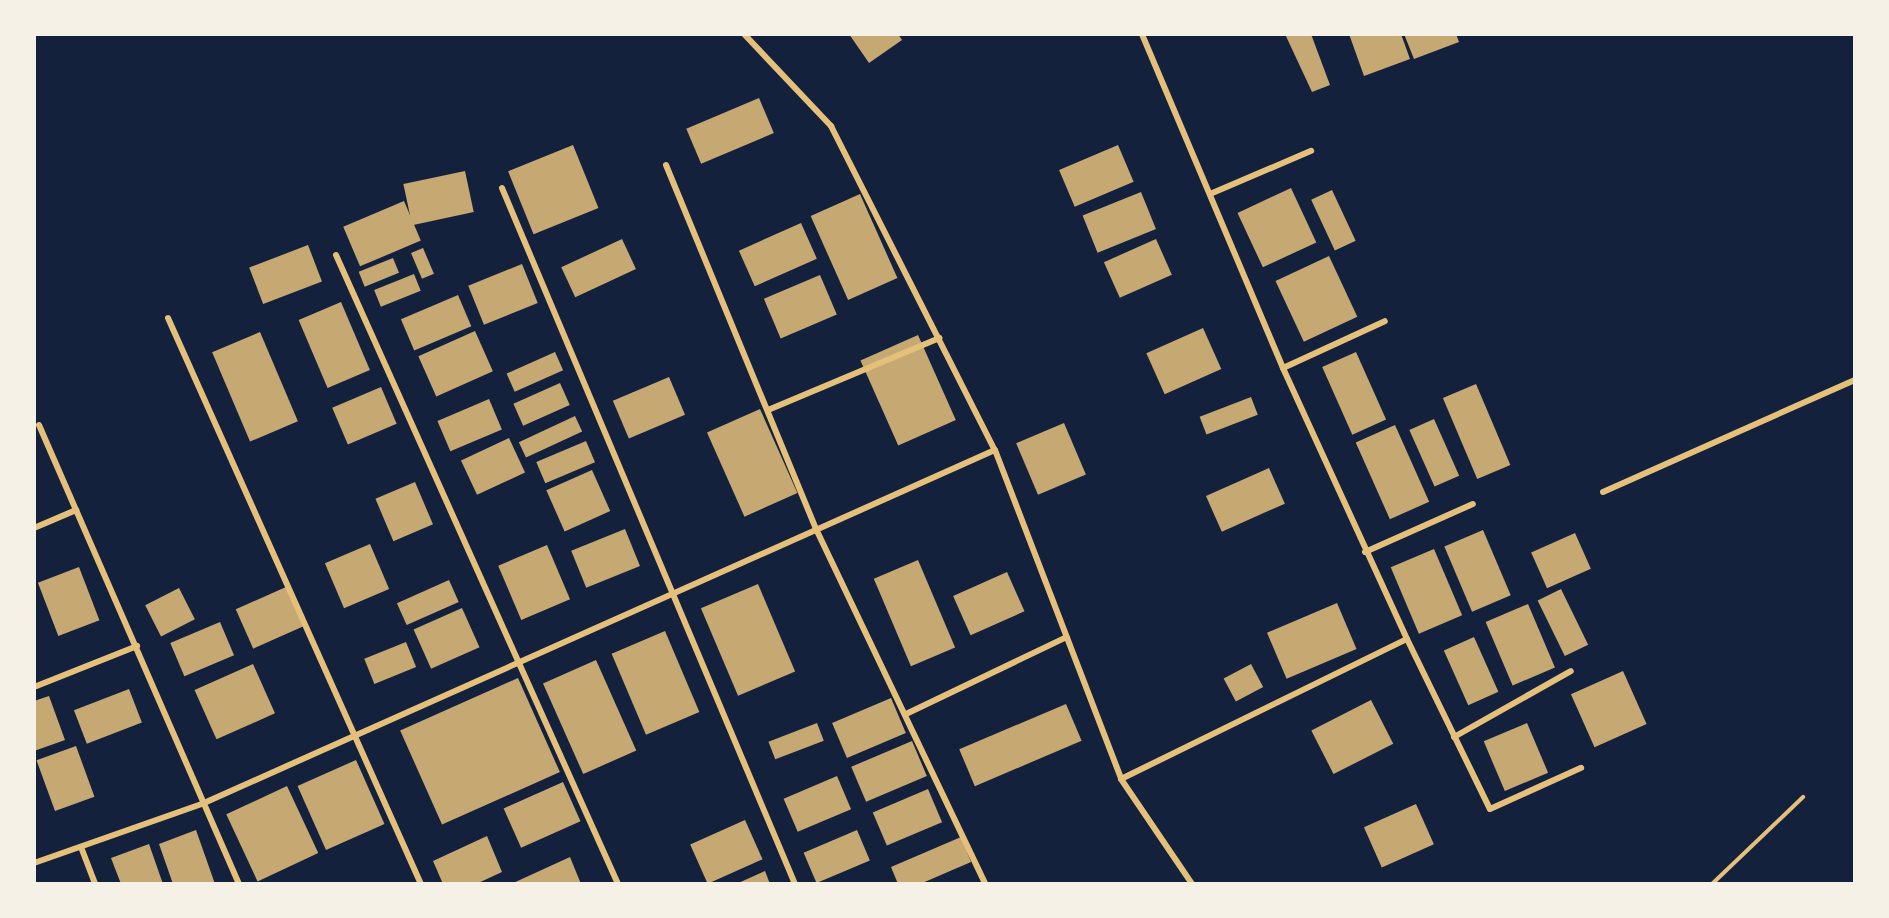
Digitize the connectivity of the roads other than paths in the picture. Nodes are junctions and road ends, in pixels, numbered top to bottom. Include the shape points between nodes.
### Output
1 (744, 34) edge
2 (1142, 34) edge
3 (1311, 151) dead end
4 (666, 165) dead end
5 (502, 188) dead end
6 (1210, 194) junction
7 (336, 255) dead end
8 (168, 318) dead end
9 (1385, 321) dead end
10 (939, 338) junction
11 (1283, 368) junction
12 (1854, 380) edge
13 (768, 410) junction
14 (39, 425) dead end
15 (996, 450) junction
16 (1603, 492) dead end
17 (1473, 504) dead end
18 (76, 510) junction
19 (34, 528) edge
20 (817, 531) junction
21 (1365, 552) junction
22 (671, 594) junction
23 (1067, 638) junction
24 (1407, 639) junction
25 (137, 646) junction
26 (521, 663) junction
27 (1571, 671) dead end
28 (34, 687) edge
29 (906, 714) junction
30 (354, 736) junction
31 (1454, 736) junction
32 (1581, 768) dead end
33 (1121, 779) junction
34 (204, 803) junction
35 (81, 847) junction
36 (34, 863) edge
37 (95, 884) edge
38 (239, 884) edge
39 (421, 884) edge
40 (618, 884) edge
41 (795, 884) edge
42 (985, 884) edge
43 (1192, 884) edge

1 - 10 street via 831,126
2 - 6 street
3 - 6 street
4 - 13 street
5 - 22 street
6 - 11 street
7 - 26 street
8 - 30 street
9 - 11 street
10 - 13 street
10 - 15 street
11 - 21 street
12 - 16 street
13 - 20 street
14 - 18 street
15 - 20 street
15 - 23 street
17 - 21 street
18 - 19 street
18 - 25 street
20 - 22 street
20 - 29 street
21 - 24 street
22 - 26 street
22 - 41 street
23 - 29 street
23 - 33 street
24 - 31 street
24 - 33 street
25 - 28 street
25 - 34 street
26 - 30 street
26 - 40 street
27 - 31 street
29 - 42 street
30 - 34 street
30 - 39 street
31 - 32 street via 1490,809
33 - 43 street
34 - 35 street
34 - 38 street
35 - 36 street
35 - 37 street

